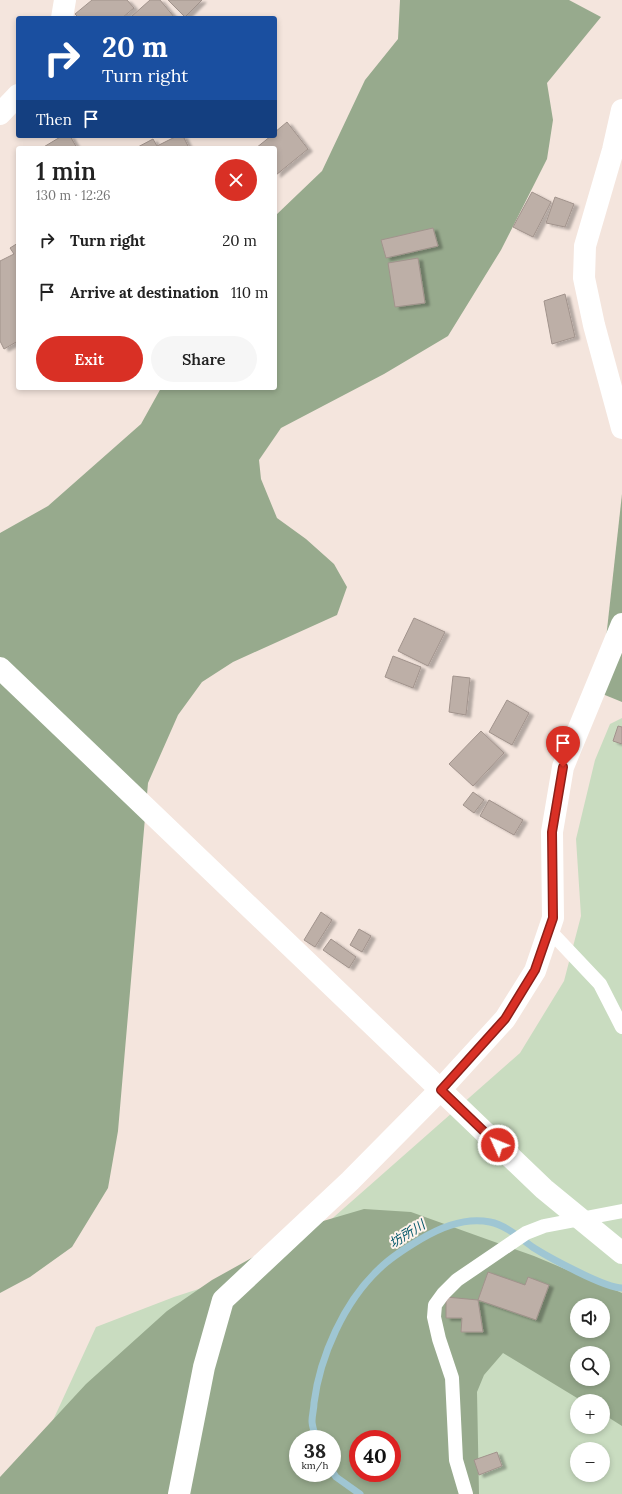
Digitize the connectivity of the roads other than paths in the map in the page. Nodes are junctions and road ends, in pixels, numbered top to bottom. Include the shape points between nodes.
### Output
1 (65, 0) edge
2 (62, 16) edge
3 (16, 97) edge
4 (622, 110) edge
5 (0, 114) edge
6 (622, 428) edge
7 (622, 624) edge
8 (0, 668) edge
9 (549, 930) junction
10 (622, 1027) edge
11 (441, 1090) junction
12 (622, 1211) edge
13 (581, 1219) junction
14 (622, 1253) edge
15 (179, 1494) edge
16 (466, 1494) edge

1 - 2 street
3 - 5 street
4 - 6 street via 585,246 584,278
7 - 9 street via 563,767 552,832 553,918
8 - 11 street
9 - 10 lane via 600,984
9 - 11 street via 535,970 505,1019
11 - 13 street via 544,1189
11 - 15 street via 350,1181 223,1300 204,1367
12 - 13 lane
13 - 14 street
13 - 16 lane via 544,1226 526,1233 457,1280 435,1305 434,1317 439,1339 452,1378 456,1460

